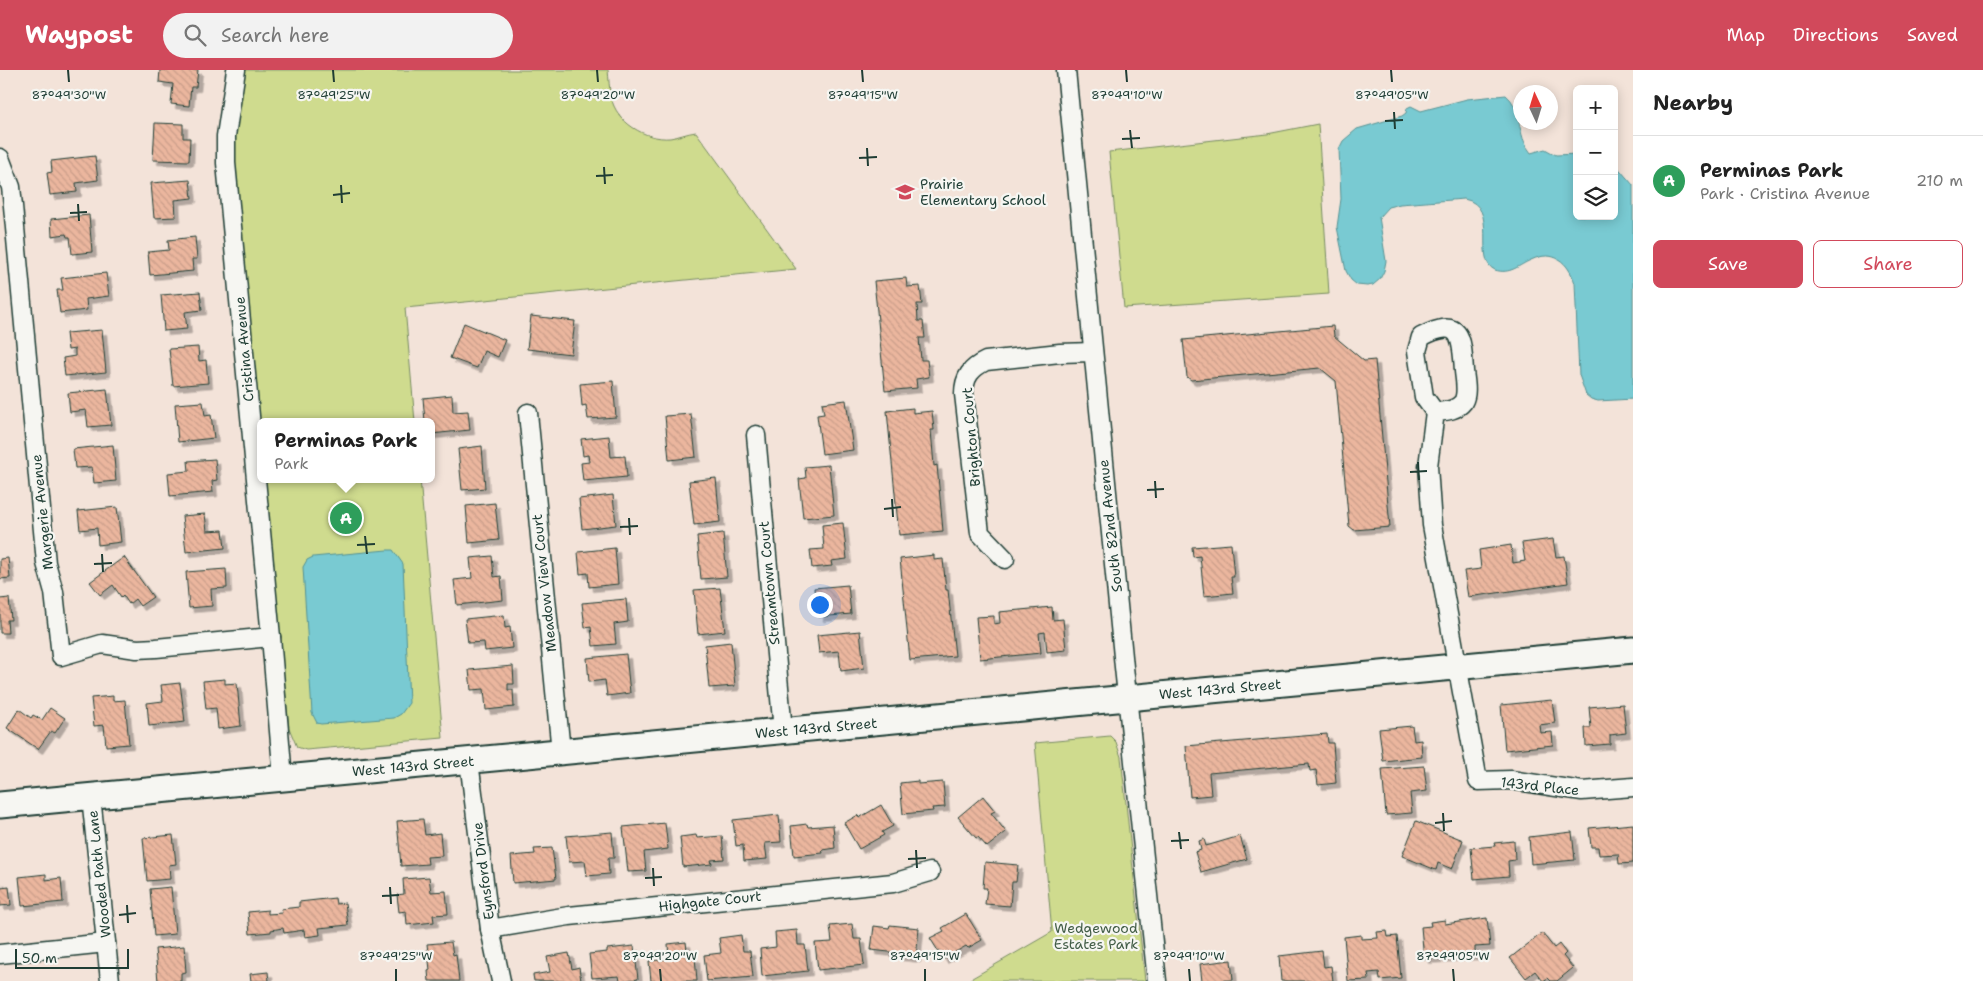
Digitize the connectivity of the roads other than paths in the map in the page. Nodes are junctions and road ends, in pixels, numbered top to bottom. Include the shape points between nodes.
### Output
1 (236, 70) edge
2 (1066, 70) edge
3 (0, 158) edge
4 (1094, 352) junction
5 (1435, 412) junction
6 (528, 413) dead end
7 (756, 435) dead end
8 (1005, 559) dead end
9 (271, 637) junction
10 (1633, 650) edge
11 (1458, 667) junction
12 (1127, 698) junction
13 (782, 731) junction
14 (561, 752) junction
15 (469, 761) junction
16 (283, 778) junction
17 (1633, 787) edge
18 (91, 796) junction
19 (0, 805) edge
20 (930, 872) dead end
21 (490, 929) junction
22 (106, 942) junction
23 (0, 954) edge
24 (110, 981) edge
25 (502, 981) edge
26 (1157, 981) edge

1 - 9 street, Cristina Avenue via 226,136 226,163
2 - 4 street, South 82nd Avenue
3 - 9 street, Margerie Avenue via 14,206 46,563 54,592 61,656 102,644 137,649
4 - 8 street, Brighton Court via 986,361 975,366 966,378 964,394 980,534
4 - 12 street, South 82nd Avenue
5 - 5 street via 1424,397 1418,351 1421,337 1437,329 1449,329 1458,333 1462,345 1466,396 1462,404 1449,411
5 - 11 street via 1428,466 1432,525
6 - 14 street, Meadow View Court
7 - 13 street, Streamtown Court
9 - 16 street, Cristina Avenue
10 - 11 main road, West 143rd Street
11 - 12 main road, West 143rd Street
11 - 17 street, 143rd Place via 1478,781 1512,780 1582,791
12 - 13 main road, West 143rd Street
12 - 26 street, South 82nd Avenue
13 - 14 main road, West 143rd Street
14 - 15 main road, West 143rd Street
15 - 16 main road, West 143rd Street
15 - 21 street, Eynsford Drive
16 - 18 main road, West 143rd Street
18 - 19 main road, West 143rd Street
18 - 22 street, Wooded Path Lane
20 - 21 street, Highgate Court via 893,883 569,916
21 - 25 street, Eynsford Drive
22 - 23 street
22 - 24 street, Wooded Path Lane

